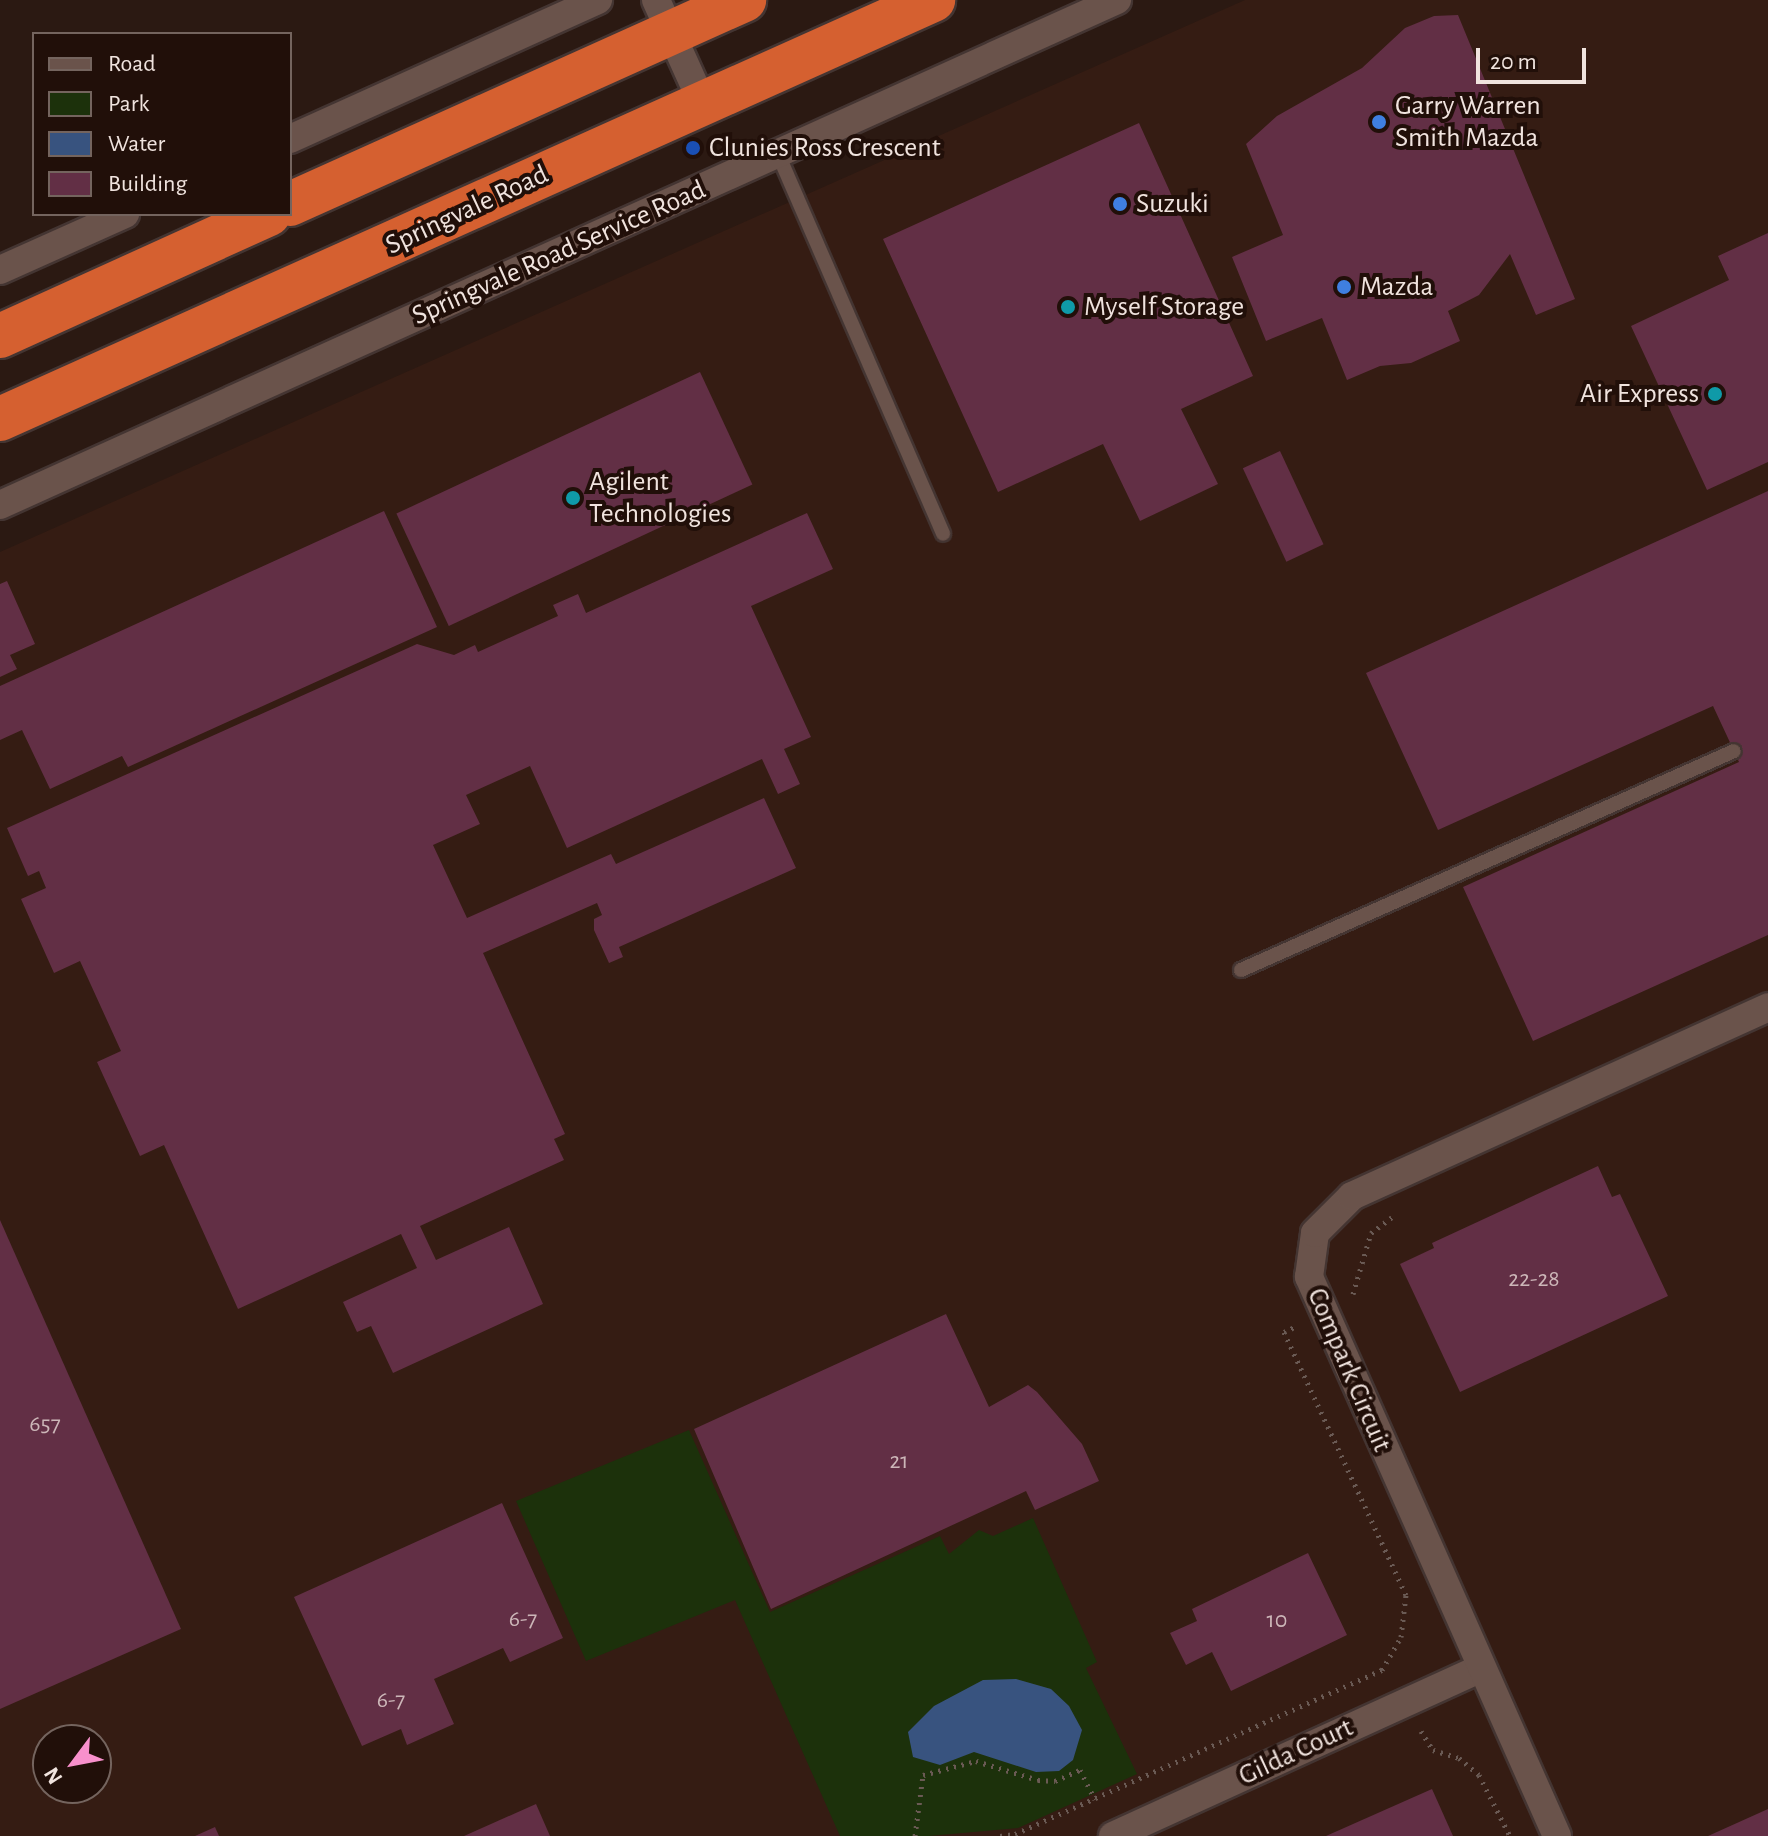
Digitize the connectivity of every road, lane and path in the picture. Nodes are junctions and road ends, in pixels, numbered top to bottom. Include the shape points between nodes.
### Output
1 (598, 0) edge
2 (744, 0) edge
3 (933, 0) edge
4 (1117, 0) edge
5 (663, 16) edge
6 (703, 104) junction
7 (292, 138) edge
8 (778, 154) junction
9 (292, 203) edge
10 (121, 216) edge
11 (265, 216) edge
12 (0, 270) edge
13 (0, 336) edge
14 (0, 419) edge
15 (0, 505) edge
16 (943, 534) dead end
17 (1734, 751) dead end
18 (1241, 970) dead end
19 (1768, 1007) edge
20 (1398, 1212) dead end
21 (1324, 1312) junction
22 (1480, 1669) junction
23 (1382, 1670) junction
24 (1407, 1702) junction
25 (1095, 1799) junction
26 (915, 1836) edge
27 (1000, 1836) edge
28 (1113, 1836) edge
29 (1510, 1836) edge
30 (1557, 1836) edge

1 - 7 street
2 - 5 highway
3 - 6 highway, Springvale Road
4 - 8 street, Springvale Road Service Road
5 - 6 street
5 - 9 highway
6 - 14 highway, Springvale Road
8 - 15 street, Springvale Road Service Road
8 - 16 lane
10 - 12 street
11 - 13 highway
17 - 18 lane
19 - 21 street, Compark Circuit via 1352,1196 1315,1233 1309,1277
20 - 21 path via 1371,1233 1352,1298
21 - 22 street, Compark Circuit
21 - 23 path via 1284,1332 1406,1595 1401,1637
22 - 24 street, Gilda Court
22 - 30 street, Compark Circuit
23 - 24 path
23 - 25 path
24 - 28 street, Gilda Court
24 - 29 path via 1433,1750 1459,1758 1479,1775
25 - 26 path via 1080,1770 1055,1781 1038,1780 976,1761 923,1775
25 - 27 path

